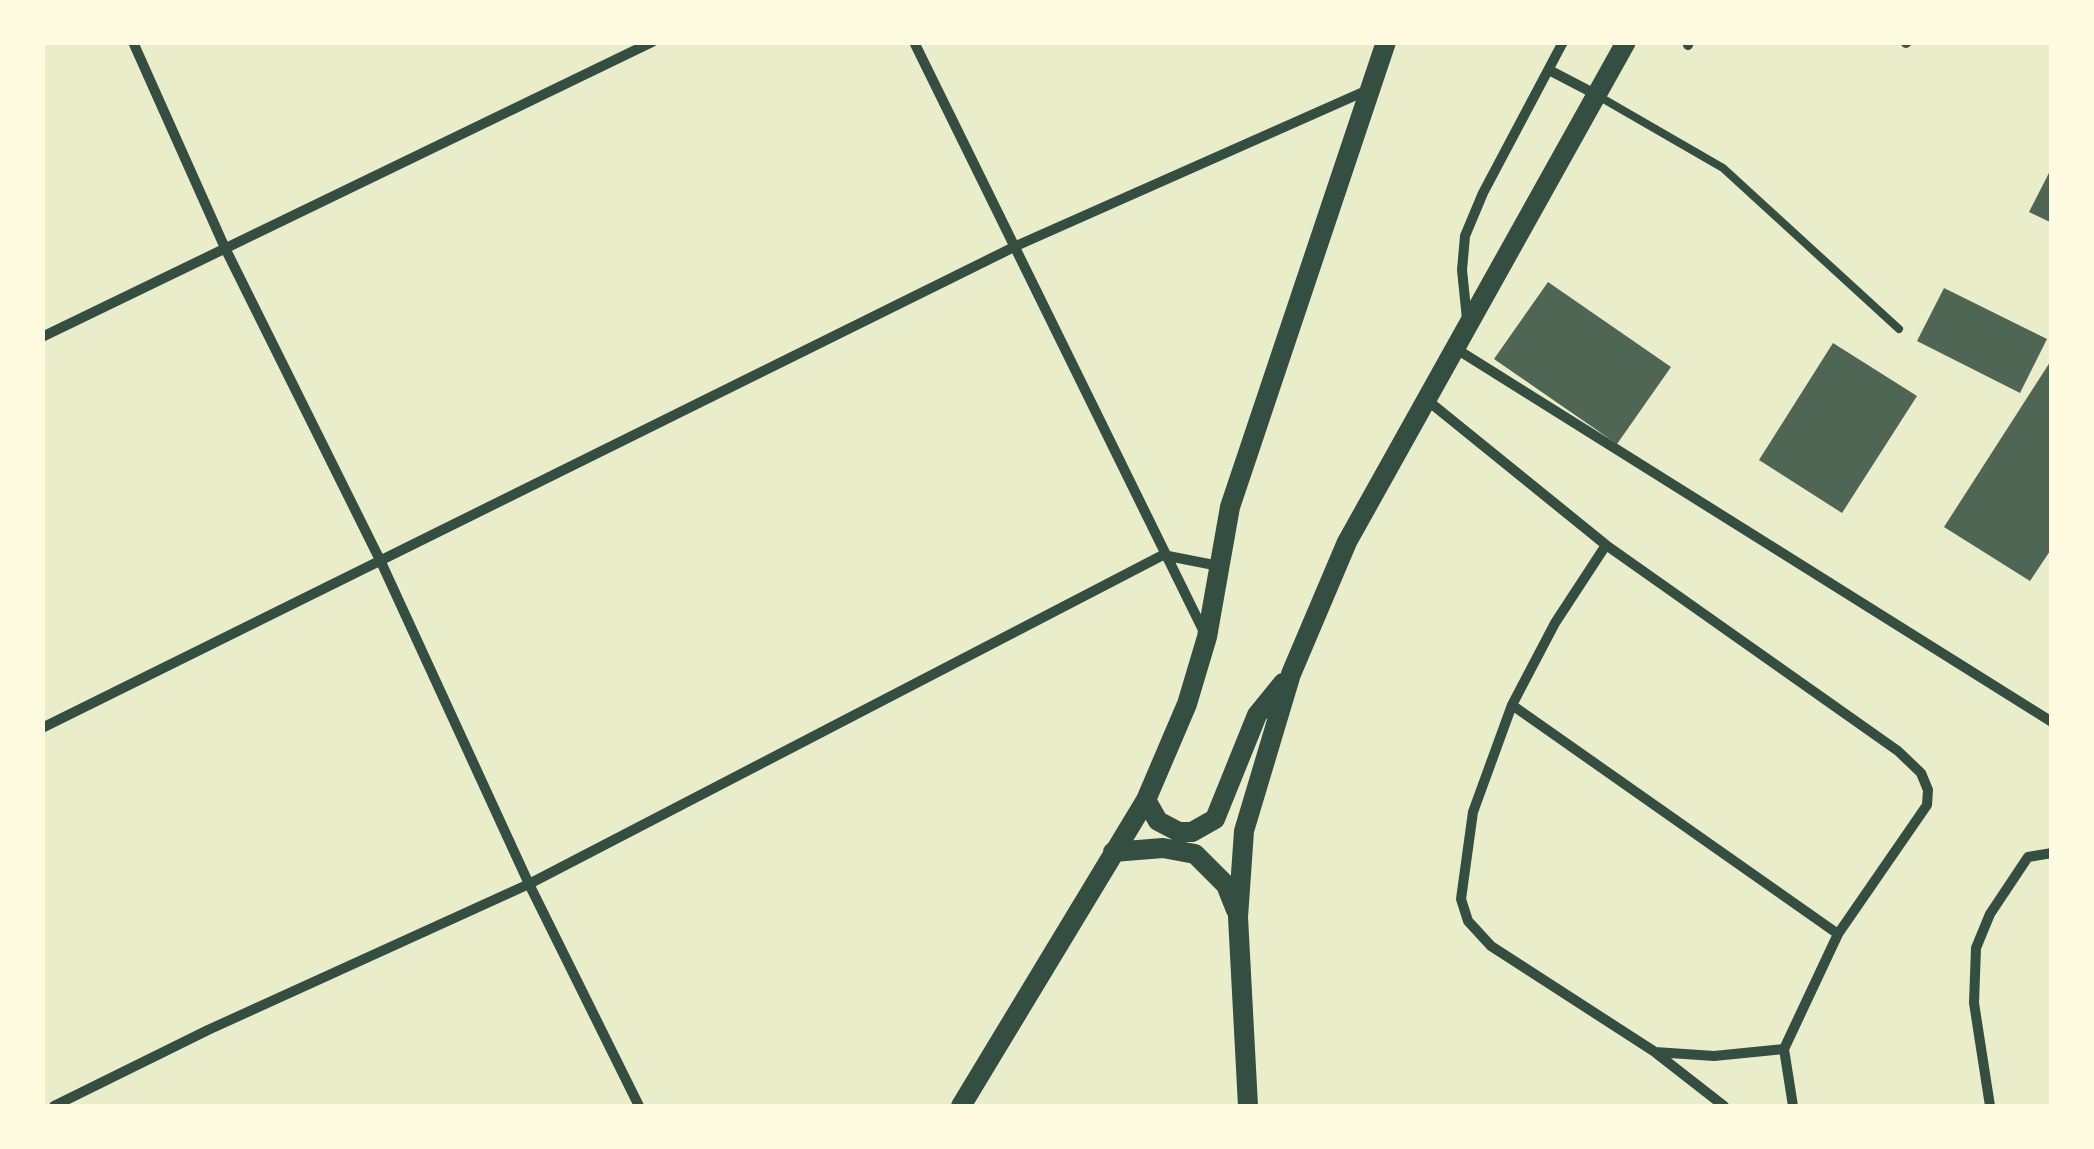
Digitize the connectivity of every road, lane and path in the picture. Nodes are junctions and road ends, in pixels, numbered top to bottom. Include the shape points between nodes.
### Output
1 (132, 42) edge
2 (652, 42) edge
3 (914, 42) edge
4 (1386, 42) edge
5 (1563, 42) edge
6 (1626, 42) edge
7 (1549, 70) junction
8 (1371, 88) junction
9 (1597, 95) junction
10 (1016, 246) junction
11 (225, 248) junction
12 (1899, 329) dead end
13 (1468, 330) junction
14 (42, 337) edge
15 (1458, 350) junction
16 (1427, 400) junction
17 (1606, 545) junction
18 (1163, 554) junction
19 (381, 562) junction
20 (1220, 566) junction
21 (1207, 637) junction
22 (1291, 674) junction
23 (1512, 706) junction
24 (2052, 722) edge
25 (42, 728) edge
26 (1146, 800) junction
27 (1113, 852) junction
28 (2052, 853) edge
29 (529, 884) junction
30 (1238, 917) junction
31 (1838, 934) junction
32 (1784, 1049) junction
33 (1655, 1052) junction
34 (54, 1106) edge
35 (639, 1106) edge
36 (961, 1106) edge
37 (1248, 1106) edge
38 (1724, 1106) edge
39 (1793, 1106) edge
40 (1990, 1106) edge

1 - 11 street
2 - 11 street
3 - 10 street
4 - 8 main road
5 - 7 street
6 - 9 main road
7 - 9 street
7 - 13 street via 1465,236
8 - 10 street
8 - 20 main road via 1230,507
9 - 12 lane via 1723,168
9 - 13 main road
10 - 18 street
10 - 19 street
11 - 14 street
11 - 19 street
13 - 15 main road
15 - 16 main road
15 - 24 street
16 - 17 street
16 - 22 main road via 1347,542
17 - 23 street
17 - 31 street via 1921,773 1927,806
18 - 20 street
18 - 21 street
18 - 29 street
19 - 25 street
19 - 29 street
20 - 21 main road
21 - 26 main road
22 - 26 main road via 1257,714 1215,818 1179,832 1158,821
22 - 30 main road via 1244,831
23 - 31 street
23 - 33 street via 1473,812 1462,899 1468,921 1491,946
26 - 27 main road
27 - 30 main road via 1163,848 1195,854 1226,885
27 - 36 main road
28 - 40 street via 2028,857 1976,948 1974,1003
29 - 34 street
29 - 35 street
30 - 37 main road
31 - 32 street
32 - 33 street via 1714,1056
32 - 39 street
33 - 38 street

